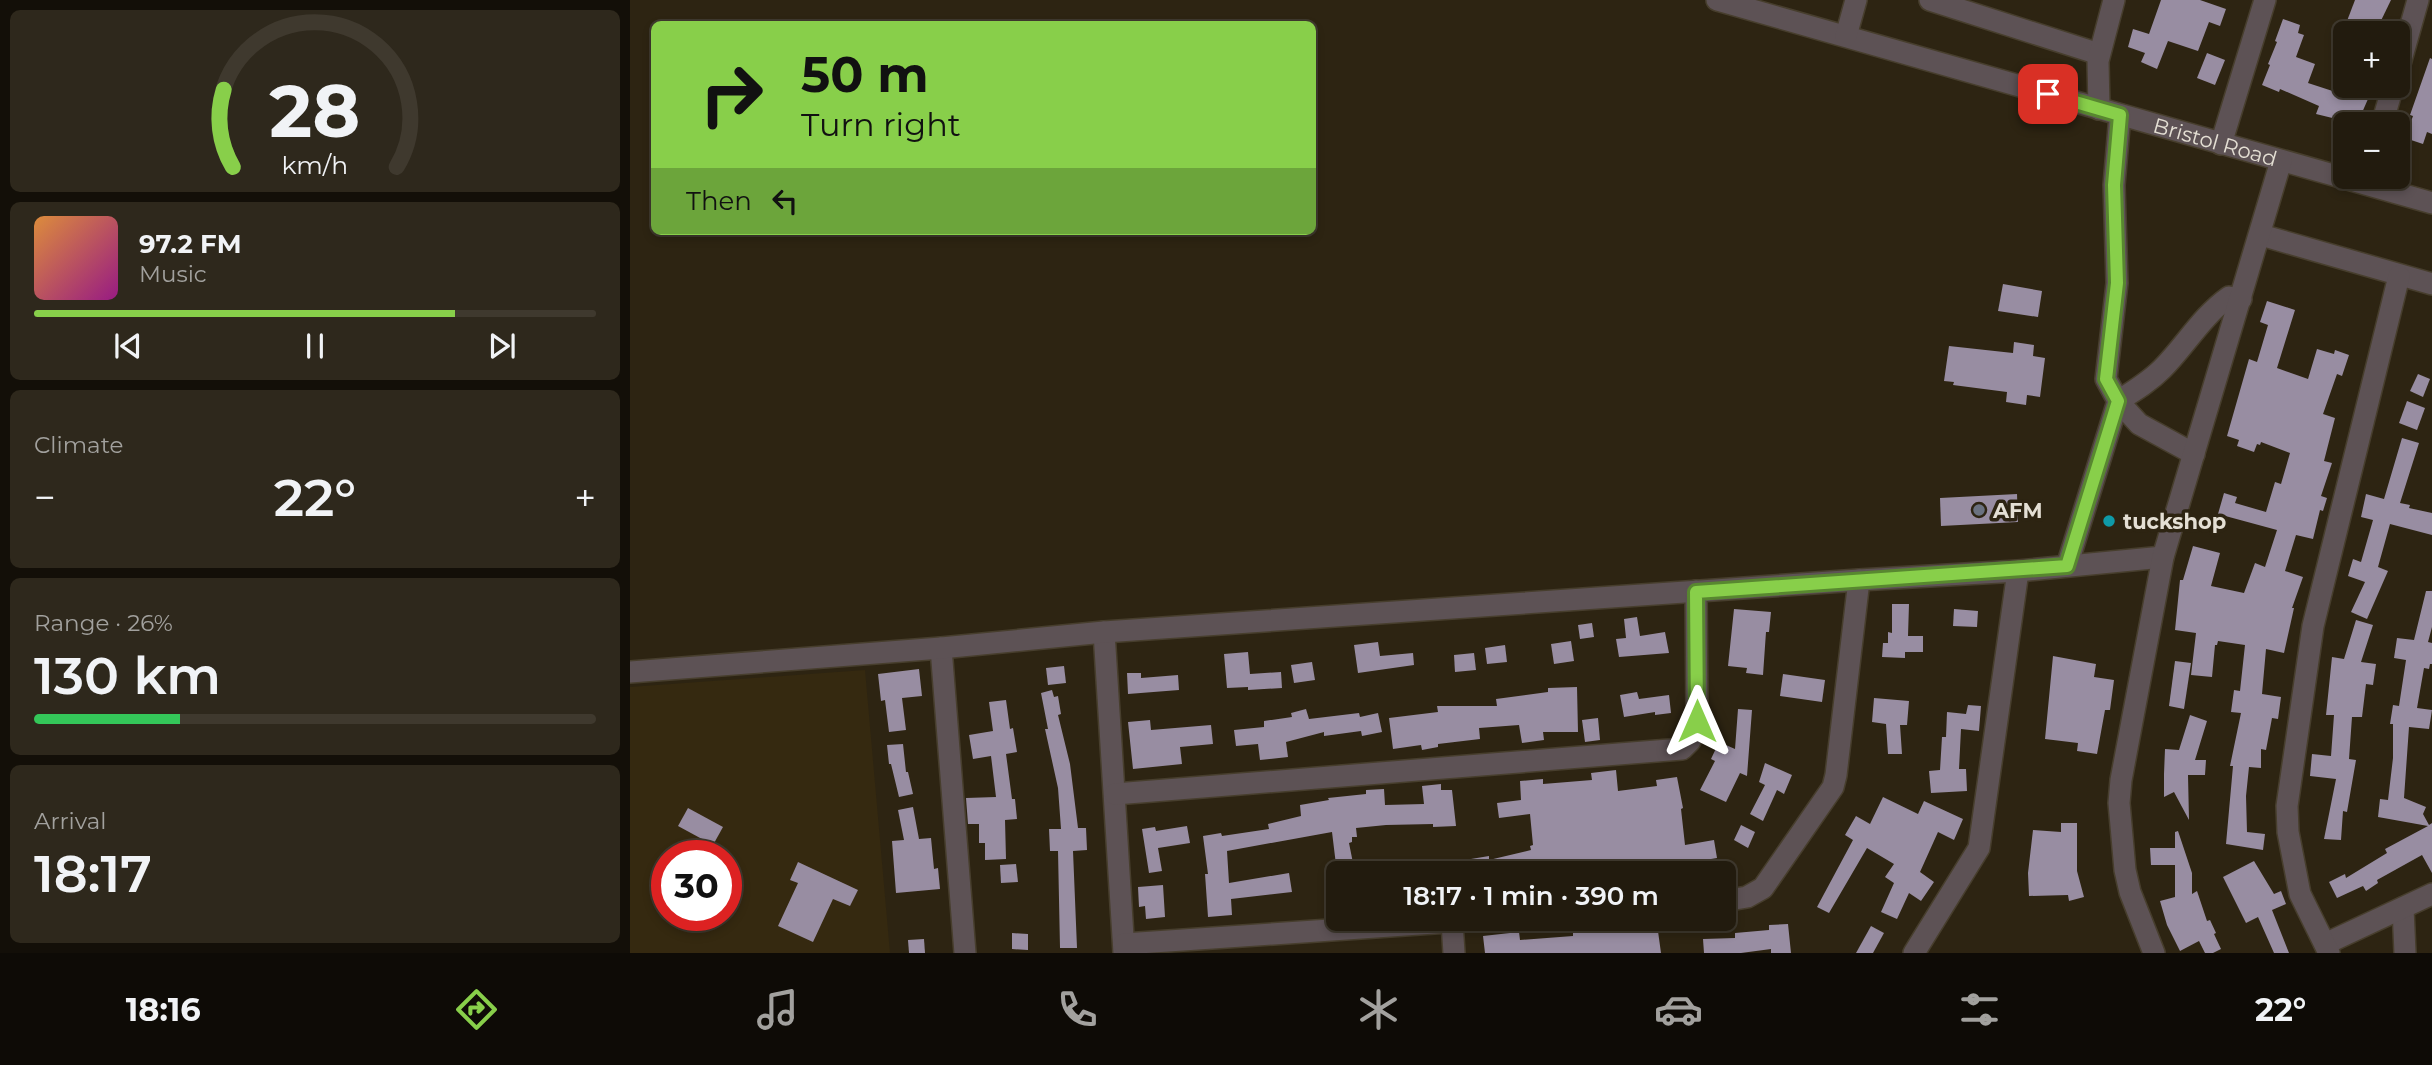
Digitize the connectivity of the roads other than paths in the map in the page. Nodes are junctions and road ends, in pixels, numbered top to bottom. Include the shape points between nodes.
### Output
1 (1717, 0) edge
2 (1856, 0) edge
3 (1930, 0) edge
4 (2114, 0) edge
5 (2265, 0) edge
6 (2418, 0) edge
7 (2410, 28) edge
8 (1846, 36) junction
9 (2099, 54) junction
10 (2099, 109) junction
11 (2120, 115) junction
12 (2221, 144) junction
13 (2281, 161) junction
14 (2333, 173) edge
15 (2389, 189) edge
16 (2432, 204) edge
17 (2261, 235) junction
18 (2399, 276) junction
19 (2432, 284) edge
20 (2241, 299) junction
21 (2118, 401) junction
22 (2194, 454) junction
23 (2163, 557) junction
24 (2067, 566) junction
25 (2018, 571) junction
26 (1859, 580) junction
27 (1696, 592) junction
28 (1104, 632) junction
29 (942, 648) junction
30 (630, 672) edge
31 (1115, 794) junction
32 (2432, 894) edge
33 (1736, 899) edge
34 (2403, 908) junction
35 (1326, 930) edge
36 (1302, 931) junction
37 (1453, 931) edge
38 (1124, 948) edge
39 (2327, 949) edge
40 (965, 953) edge
41 (1300, 953) edge
42 (1454, 953) edge
43 (1914, 953) edge
44 (2154, 953) edge
45 (2405, 953) edge

1 - 8 street, Bristol Road
2 - 8 street
3 - 9 street
4 - 9 street
5 - 12 street
6 - 7 street
8 - 10 street, Bristol Road
9 - 10 street
10 - 11 street, Bristol Road
11 - 12 street, Bristol Road
11 - 21 street via 2114,185 2117,283 2106,379
12 - 13 street, Bristol Road
13 - 14 street, Bristol Road
13 - 17 street
15 - 16 street, Bristol Road
17 - 18 street
17 - 20 street
18 - 19 street
18 - 39 street via 2311,634 2287,806 2300,894
20 - 21 street via 2229,297 2217,306 2162,369
20 - 22 street
21 - 22 street via 2139,424
21 - 24 street
22 - 23 street
23 - 24 street
23 - 44 street via 2119,803 2127,881
24 - 25 street
25 - 26 street
25 - 43 street via 1979,848
26 - 27 street
26 - 33 street via 1832,787 1763,888
27 - 28 street
27 - 31 street via 1697,721 1682,749
28 - 29 street
28 - 31 street
29 - 30 street
29 - 40 street
31 - 38 street
32 - 34 street
34 - 39 street
34 - 45 street
35 - 36 street
36 - 38 street
36 - 41 street
37 - 42 street

